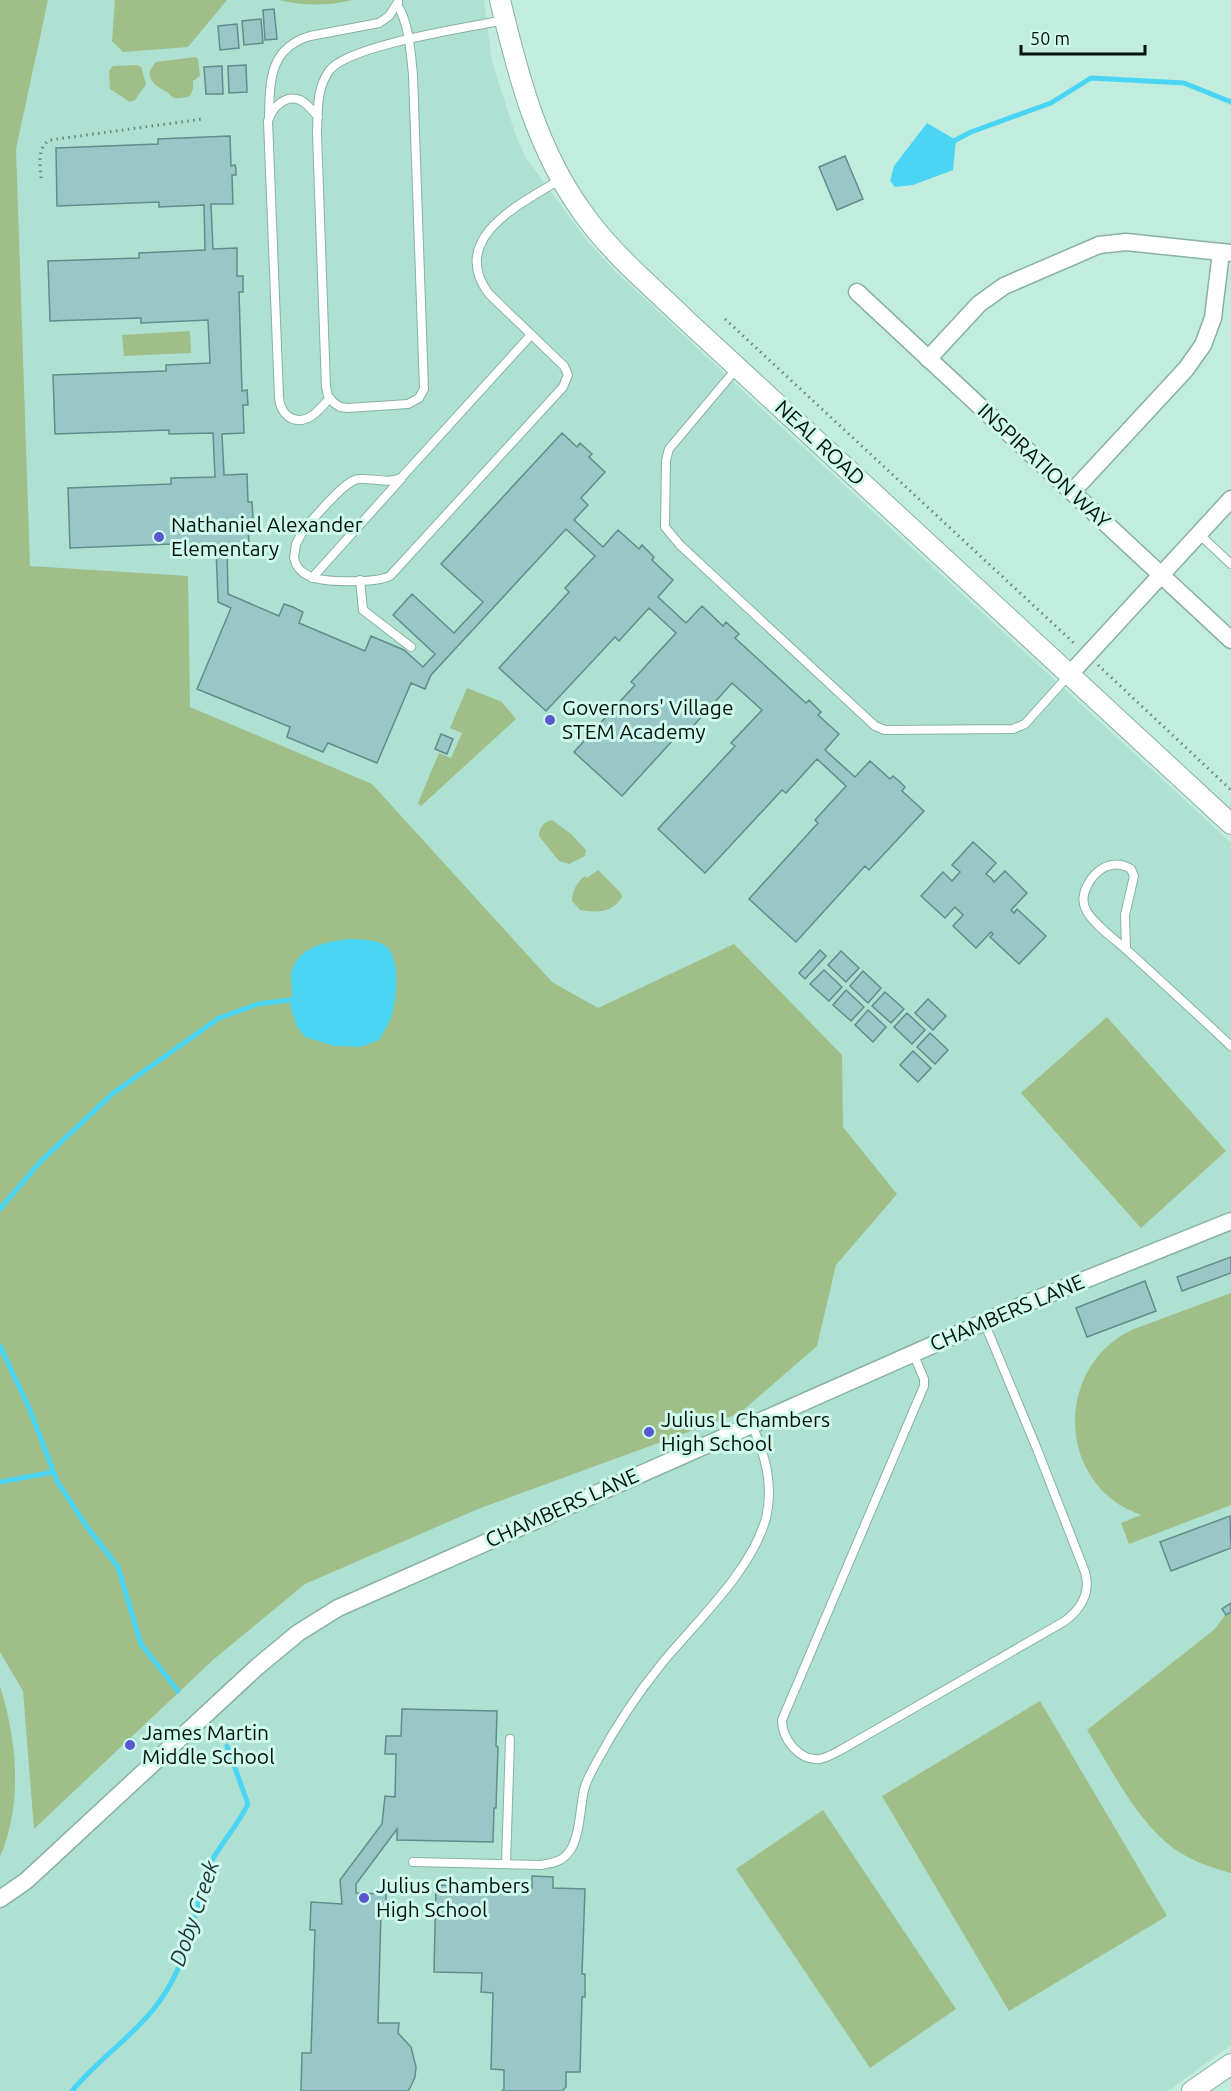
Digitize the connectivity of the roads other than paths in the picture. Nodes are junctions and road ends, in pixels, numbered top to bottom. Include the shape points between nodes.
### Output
1 (500, 0) edge
2 (398, 2) edge
3 (505, 20) junction
4 (408, 39) junction
5 (318, 117) junction
6 (268, 121) junction
7 (561, 178) junction
8 (1226, 252) edge
9 (857, 292) dead end
10 (531, 335) junction
11 (928, 359) junction
12 (738, 367) junction
13 (330, 398) junction
14 (408, 472) junction
15 (1072, 492) junction
16 (1231, 498) edge
17 (1199, 534) junction
18 (1231, 564) edge
19 (1161, 575) junction
20 (312, 578) junction
21 (360, 580) junction
22 (1231, 640) edge
23 (411, 647) dead end
24 (1070, 674) junction
25 (1231, 825) edge
26 (1126, 949) junction
27 (1231, 1046) edge
28 (1231, 1221) edge
29 (984, 1322) junction
30 (913, 1353) junction
31 (752, 1425) junction
32 (510, 1739) dead end
33 (413, 1862) dead end
34 (506, 1864) junction
35 (0, 1899) edge
36 (1231, 2064) edge
37 (1192, 2091) edge

1 - 3 street, NEAL ROAD
2 - 4 lane
2 - 6 lane via 379,23 310,36 288,48 272,71
3 - 4 lane
3 - 7 street, NEAL ROAD via 530,108
4 - 5 lane via 337,63 323,82
4 - 13 lane via 413,75 424,389 415,401 402,405 343,407
5 - 6 lane via 303,101 291,99 276,107
5 - 13 lane via 326,387
6 - 13 lane via 279,403 286,415 302,419 316,413
7 - 10 lane via 497,220 478,255 483,286
7 - 12 street, NEAL ROAD via 610,245
8 - 11 street via 1126,242 1099,245 1004,286 979,304
8 - 15 street via 1213,318 1203,345 1186,369
9 - 11 street, INSPIRATION WAY
10 - 14 lane
10 - 21 lane via 567,370 563,387 395,572 384,579
11 - 15 street, INSPIRATION WAY
12 - 24 street, NEAL ROAD
12 - 24 lane via 669,449 665,527 875,726 885,730 1013,729 1025,724
14 - 20 lane
14 - 20 lane via 388,482 354,480 304,529 294,558 300,571
15 - 19 street, INSPIRATION WAY
16 - 17 street
17 - 18 lane
17 - 19 street
19 - 22 street, INSPIRATION WAY
19 - 24 street
20 - 21 lane
21 - 23 lane via 363,610
24 - 25 street, NEAL ROAD
26 - 26 lane via 1090,915 1084,903 1094,874 1116,864 1131,869 1134,876 1125,915
26 - 27 lane
28 - 29 street, CHAMBERS LANE
29 - 30 street, CHAMBERS LANE
29 - 30 lane via 1085,1572 1086,1592 1077,1611 1065,1621 838,1751 813,1759 789,1744 782,1720 924,1386
30 - 31 street, CHAMBERS LANE
31 - 34 lane via 766,1458 769,1492 766,1518 752,1551 621,1719 587,1782 569,1852 560,1860 541,1865
31 - 35 street, CHAMBERS LANE via 369,1593 318,1620 284,1643 26,1881
32 - 34 lane
33 - 34 lane
36 - 37 street

